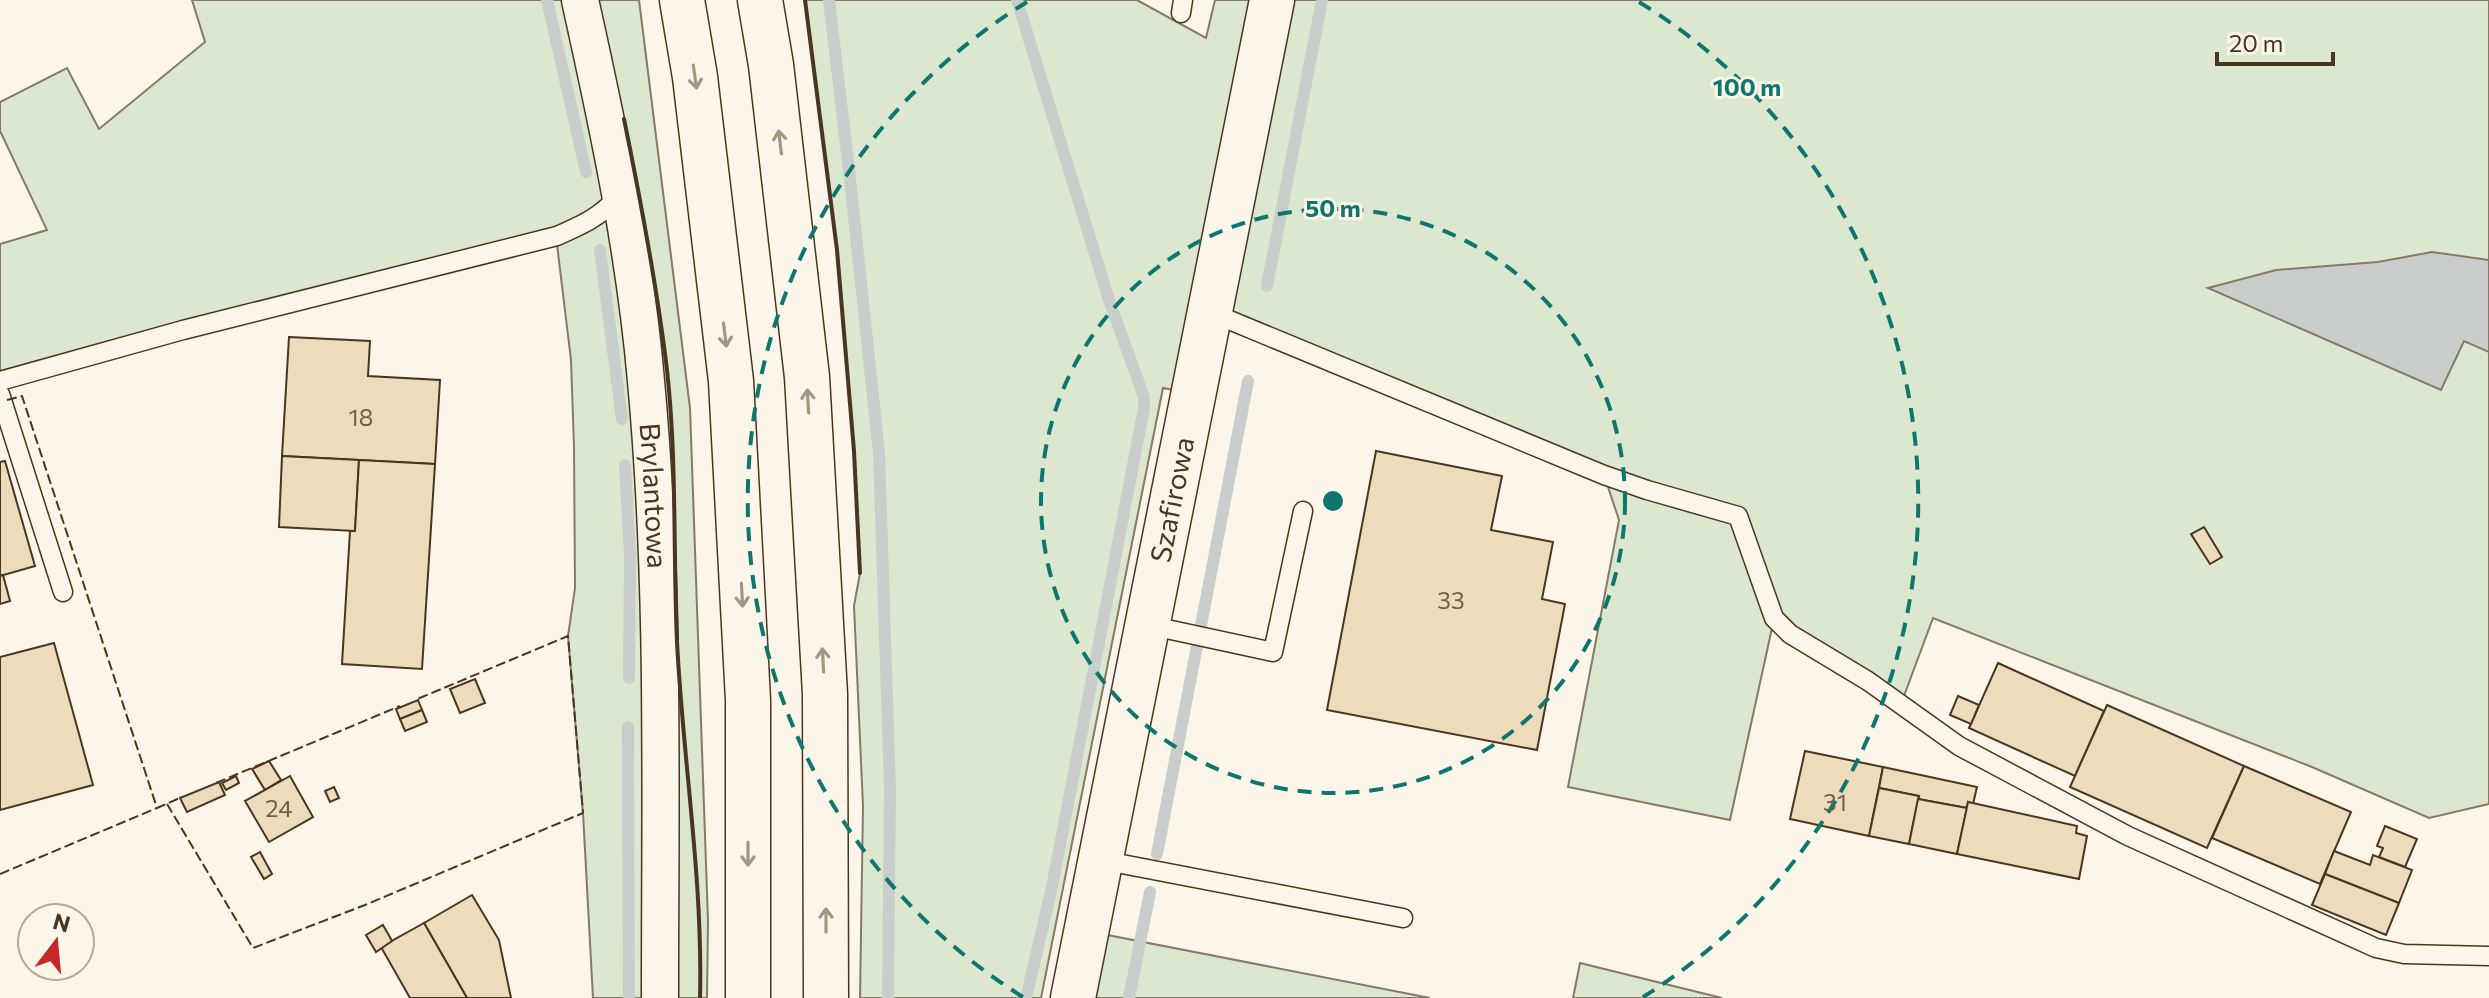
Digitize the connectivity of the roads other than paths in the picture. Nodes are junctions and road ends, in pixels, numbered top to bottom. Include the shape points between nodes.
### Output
1 (580, 0) edge
2 (682, 0) edge
3 (760, 0) edge
4 (1272, 0) edge
5 (620, 195) junction
6 (1210, 312) junction
7 (0, 381) edge
8 (0, 394) edge
9 (7, 438) edge
10 (1303, 511) dead end
11 (63, 592) dead end
12 (1148, 625) junction
13 (1101, 860) junction
14 (1403, 918) dead end
15 (2489, 956) edge
16 (660, 998) edge
17 (748, 998) edge
18 (826, 998) edge
19 (1073, 998) edge

1 - 5 street, Brylantowa
2 -> 17 main road via 731,381 748,700
18 -> 3 main road via 825,694 807,377
4 - 6 main road, Szafirowa
5 - 7 lane via 605,212 557,236
5 - 16 street, Brylantowa via 646,377 654,491
6 - 12 main road, Szafirowa
6 - 15 lane via 1604,475 1738,516 1774,618 1790,634 1959,746 2128,836 2376,948 2404,954
8 - 9 lane
9 - 11 lane
10 - 12 lane via 1273,652
12 - 13 main road, Szafirowa
13 - 14 lane
13 - 19 main road, Szafirowa

